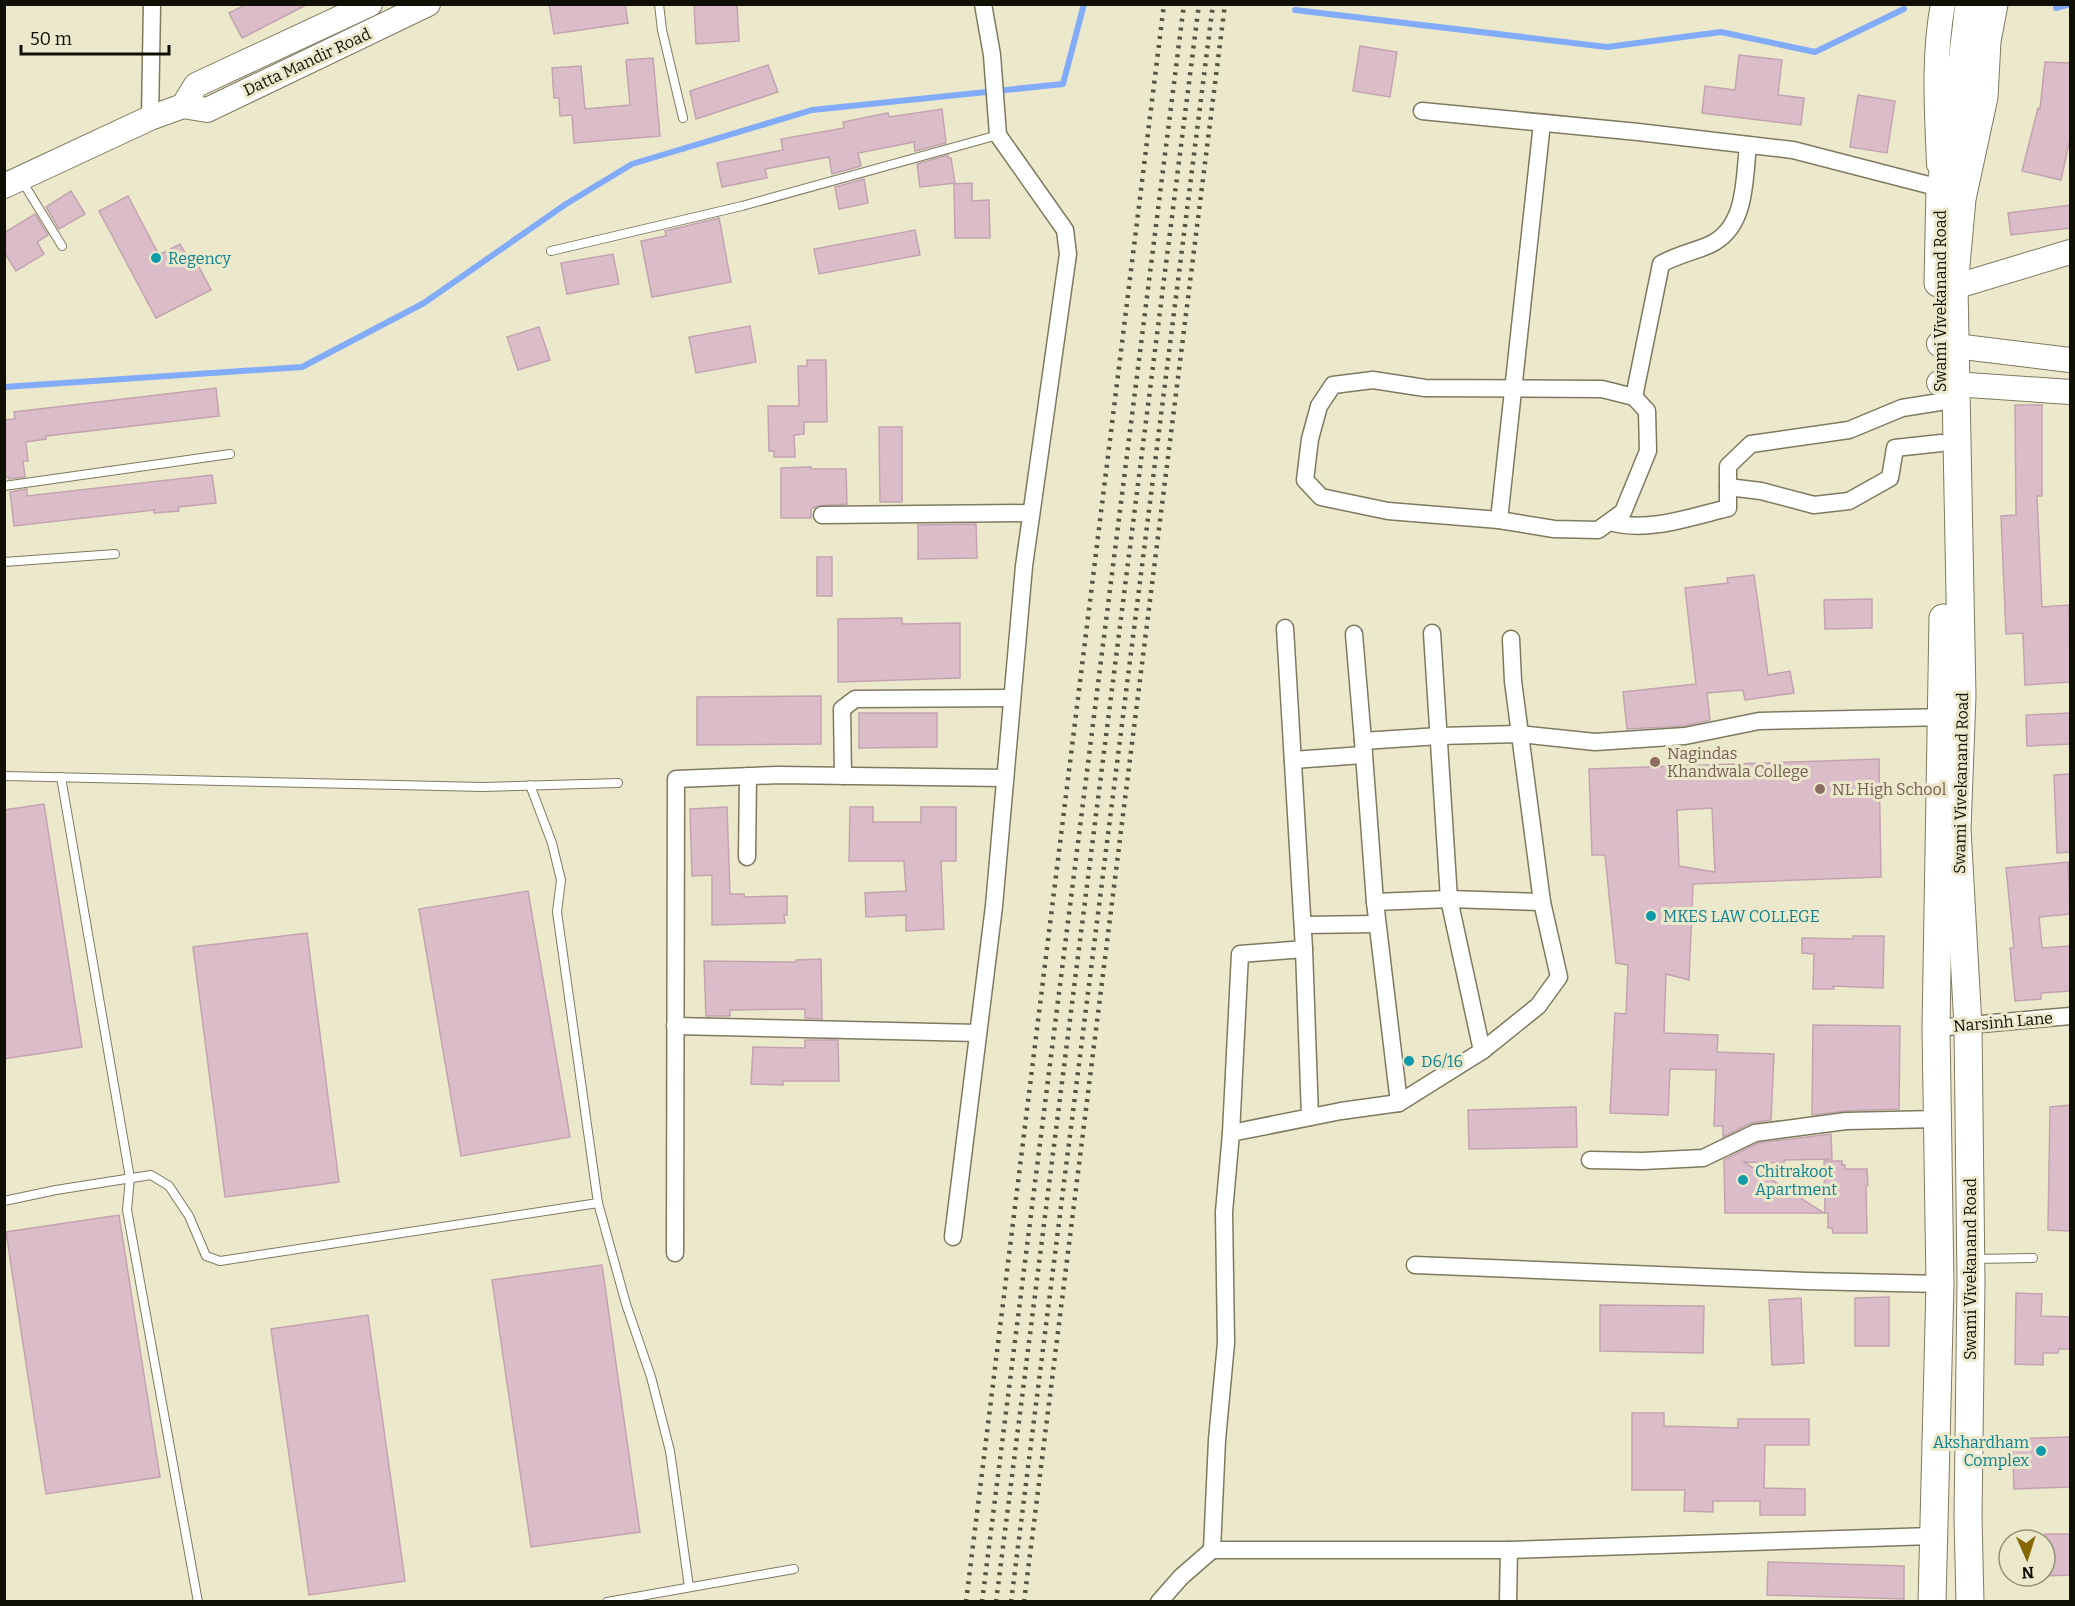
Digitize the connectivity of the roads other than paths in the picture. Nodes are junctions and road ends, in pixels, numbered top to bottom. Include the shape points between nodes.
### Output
1 (152, 4) edge
2 (370, 4) edge
3 (428, 4) edge
4 (659, 4) edge
5 (983, 4) edge
6 (1943, 4) edge
7 (1969, 4) edge
8 (1994, 4) edge
9 (223, 73) junction
10 (234, 97) junction
11 (183, 106) junction
12 (1422, 111) dead end
13 (150, 118) junction
14 (683, 118) dead end
15 (1542, 123) junction
16 (998, 135) junction
17 (1748, 145) junction
18 (13, 182) edge
19 (1940, 189) junction
20 (62, 246) dead end
21 (551, 251) dead end
22 (2070, 252) edge
23 (1954, 287) junction
24 (1947, 345) junction
25 (2070, 360) edge
26 (1513, 387) junction
27 (1945, 390) junction
28 (2070, 392) edge
29 (1634, 397) junction
30 (1941, 443) junction
31 (230, 454) dead end
32 (4, 486) edge
33 (1728, 487) junction
34 (1031, 513) junction
35 (822, 515) dead end
36 (1499, 520) junction
37 (1610, 522) junction
38 (115, 554) dead end
39 (4, 562) edge
40 (1285, 627) dead end
41 (1432, 633) dead end
42 (1354, 634) dead end
43 (1511, 639) dead end
44 (1012, 698) junction
45 (1951, 717) junction
46 (1519, 734) junction
47 (1438, 736) junction
48 (1363, 748) junction
49 (1293, 760) junction
50 (4, 776) edge
51 (748, 776) junction
52 (843, 776) junction
53 (61, 777) junction
54 (1005, 778) junction
55 (618, 783) dead end
56 (530, 785) junction
57 (747, 857) dead end
58 (1449, 899) junction
59 (1375, 902) junction
60 (1542, 902) junction
61 (1376, 924) junction
62 (1303, 925) junction
63 (1304, 949) junction
64 (2070, 1016) edge
65 (675, 1026) junction
66 (1968, 1026) junction
67 (1936, 1028) junction
68 (978, 1033) junction
69 (1482, 1051) junction
70 (1399, 1103) junction
71 (1310, 1117) junction
72 (1937, 1119) junction
73 (1231, 1133) junction
74 (1590, 1160) dead end
75 (130, 1178) junction
76 (4, 1201) edge
77 (598, 1203) junction
78 (953, 1237) dead end
79 (675, 1253) dead end
80 (2033, 1258) dead end
81 (1971, 1259) junction
82 (1415, 1265) dead end
83 (1940, 1284) junction
84 (1932, 1536) junction
85 (1212, 1550) junction
86 (1509, 1550) junction
87 (794, 1569) dead end
88 (689, 1587) junction
89 (633, 1599) edge
90 (198, 1602) edge
91 (608, 1602) edge
92 (1159, 1602) edge
93 (1508, 1602) edge
94 (1932, 1602) edge
95 (1970, 1602) edge

1 - 13 street
2 - 9 main road, Datta Mandir Road
3 - 10 main road, Datta Mandir Road
4 - 14 lane
5 - 16 street via 992,55
6 - 19 main road, Swami Vivekanand Road via 1936,90
7 - 19 main road, Swami Vivekanand Road via 1957,105
8 - 23 main road, Swami Vivekanand Road via 1987,41 1984,98 1962,199
9 - 10 main road
9 - 11 main road, Datta Mandir Road via 196,85
10 - 11 main road, Datta Mandir Road via 207,110
11 - 13 main road, Datta Mandir Road
12 - 15 street
13 - 18 main road, Datta Mandir Road
15 - 17 street
15 - 26 street
16 - 21 lane via 742,206
16 - 34 street via 1065,230 1068,254
17 - 19 street via 1793,150
17 - 29 street via 1742,202 1732,228 1711,244 1661,264
18 - 20 lane
19 - 24 main road, Swami Vivekanand Road
22 - 23 main road
23 - 24 main road, Swami Vivekanand Road
24 - 25 main road
24 - 27 main road, Swami Vivekanand Road
26 - 29 street via 1602,389
26 - 36 street
26 - 36 street via 1425,388 1373,380 1333,385 1319,406 1305,480 1321,497 1388,511
27 - 28 main road
27 - 30 main road, Swami Vivekanand Road
27 - 33 street via 1850,430 1751,444 1728,466
27 - 45 main road, Swami Vivekanand Road
29 - 37 street via 1647,411 1648,451 1623,513
30 - 33 street via 1895,448 1890,478 1850,501 1814,505
30 - 45 main road, Swami Vivekanand Road
31 - 32 lane
33 - 37 street via 1728,508 1672,522 1624,526
34 - 35 street
34 - 44 street
36 - 37 street via 1554,529 1598,530
38 - 39 lane
40 - 49 street
41 - 47 street
42 - 48 street
43 - 46 street
44 - 52 street via 855,699 842,709
44 - 54 street
45 - 46 street via 1760,721 1685,736 1595,742
45 - 66 main road, Swami Vivekanand Road
45 - 67 main road, Swami Vivekanand Road
46 - 47 street
46 - 60 street
47 - 48 street
47 - 58 street
48 - 49 street
48 - 59 street
49 - 62 street
50 - 53 lane
51 - 52 street
51 - 57 street
51 - 65 street via 676,779
52 - 54 street
53 - 56 lane
53 - 75 lane
54 - 68 street
55 - 56 lane
56 - 77 lane via 561,880 557,912
58 - 59 street
58 - 60 street
58 - 69 street
59 - 61 street
60 - 69 street via 1559,977 1538,1006
61 - 62 street
61 - 70 street
62 - 63 street
63 - 71 street
63 - 73 street via 1240,954
64 - 66 street, Narsinh Lane
65 - 68 street
65 - 79 street
66 - 67 street, Narsinh Lane
66 - 81 main road, Swami Vivekanand Road
67 - 72 main road, Swami Vivekanand Road
68 - 78 street
69 - 70 street
70 - 71 street
71 - 73 street
72 - 74 street via 1846,1121 1755,1133 1703,1158
72 - 83 main road, Swami Vivekanand Road
73 - 85 street via 1224,1212 1226,1343
75 - 76 lane
75 - 77 lane via 151,1175 169,1186 189,1216 206,1256 220,1261
75 - 90 lane via 127,1210
77 - 88 lane via 670,1451
80 - 81 lane
81 - 95 main road, Swami Vivekanand Road
82 - 83 street
83 - 84 main road, Swami Vivekanand Road
84 - 86 street
84 - 94 main road, Swami Vivekanand Road
85 - 86 street
85 - 92 street
86 - 93 street
87 - 88 lane
88 - 89 lane
89 - 91 lane

